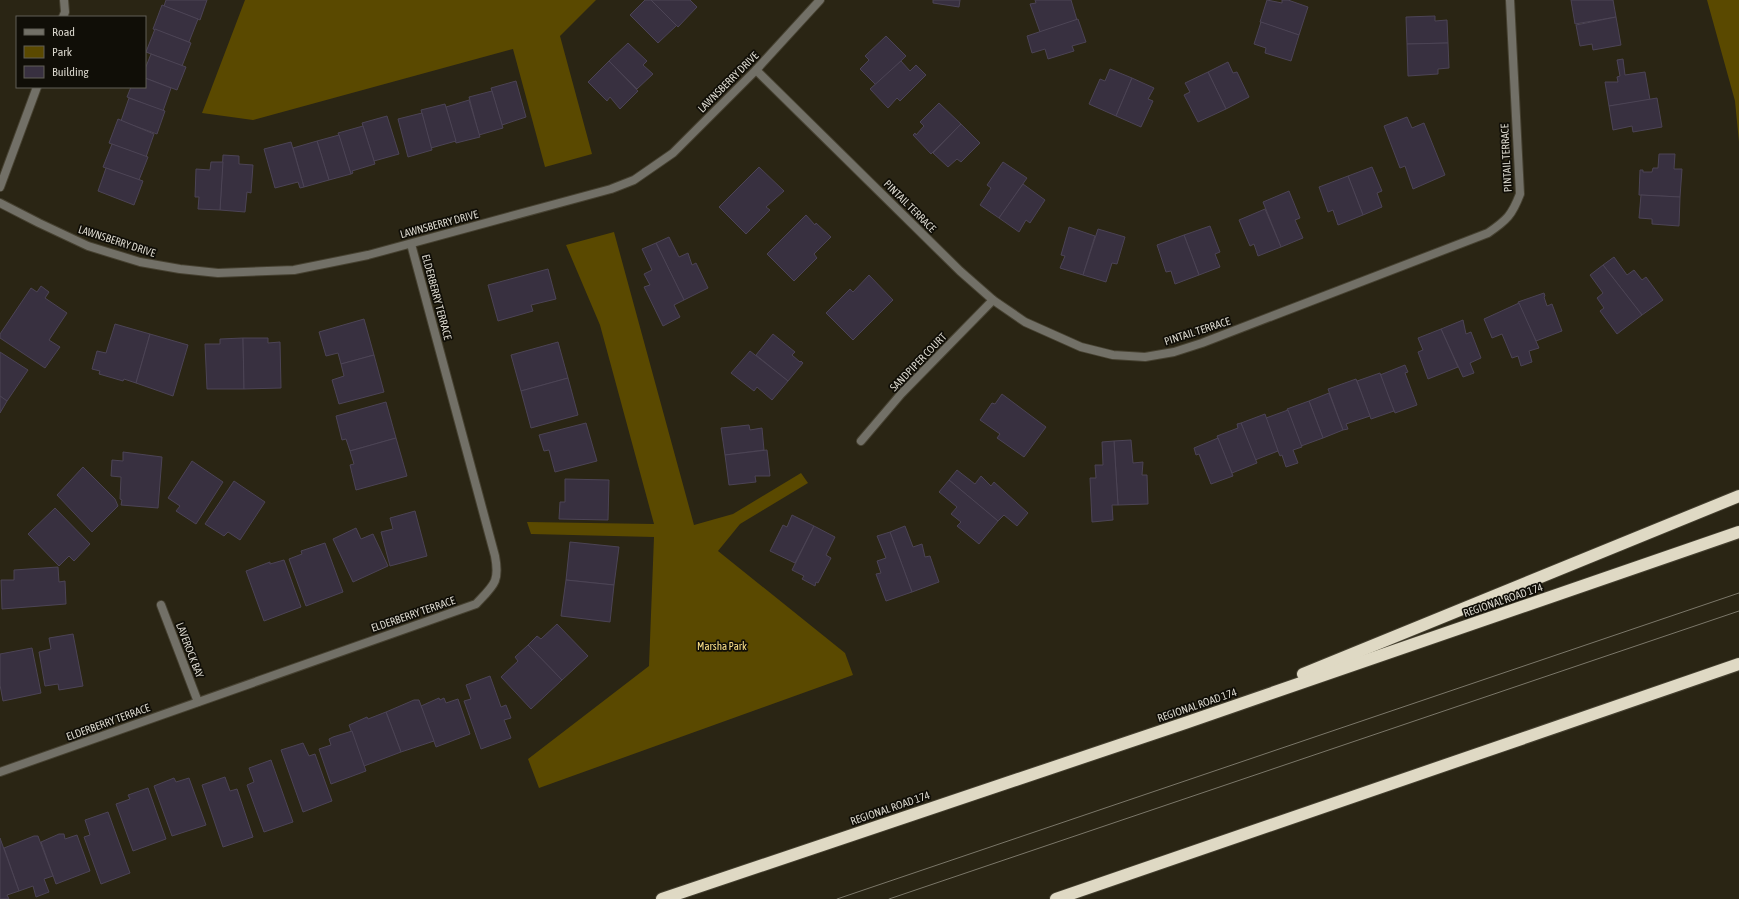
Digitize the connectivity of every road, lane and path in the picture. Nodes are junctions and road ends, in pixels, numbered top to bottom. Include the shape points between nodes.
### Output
1 (64, 0) edge
2 (820, 0) edge
3 (1510, 0) edge
4 (63, 16) edge
5 (756, 70) junction
6 (37, 88) edge
7 (0, 187) edge
8 (0, 203) edge
9 (411, 244) junction
10 (993, 300) junction
11 (861, 441) dead end
12 (1739, 496) edge
13 (1739, 532) edge
14 (161, 606) dead end
15 (1739, 664) edge
16 (198, 702) junction
17 (1185, 723) junction
18 (0, 772) edge
19 (662, 899) edge
20 (1056, 899) edge

1 - 4 street
2 - 5 street, LAWNSBERRY DRIVE
3 - 10 street, PINTAIL TERRACE via 1520,194 1514,210 1505,222 1488,233 1202,343 1174,352 1145,357 1113,355 1081,347 1025,322
5 - 9 street, LAWNSBERRY DRIVE via 673,152 634,180 605,191
5 - 10 street, PINTAIL TERRACE via 960,272
6 - 7 street
8 - 9 street, LAWNSBERRY DRIVE via 88,246 140,262 180,270 218,273 294,270
9 - 16 street, ELDERBERRY TERRACE via 495,556 498,570 495,584 476,604
10 - 11 street, SANDPIPER COURT via 901,394
12 - 17 highway
13 - 17 highway, REGIONAL ROAD 174
14 - 16 street, LAVEROCK BAY
15 - 20 highway
16 - 18 street, ELDERBERRY TERRACE
17 - 19 highway, REGIONAL ROAD 174

